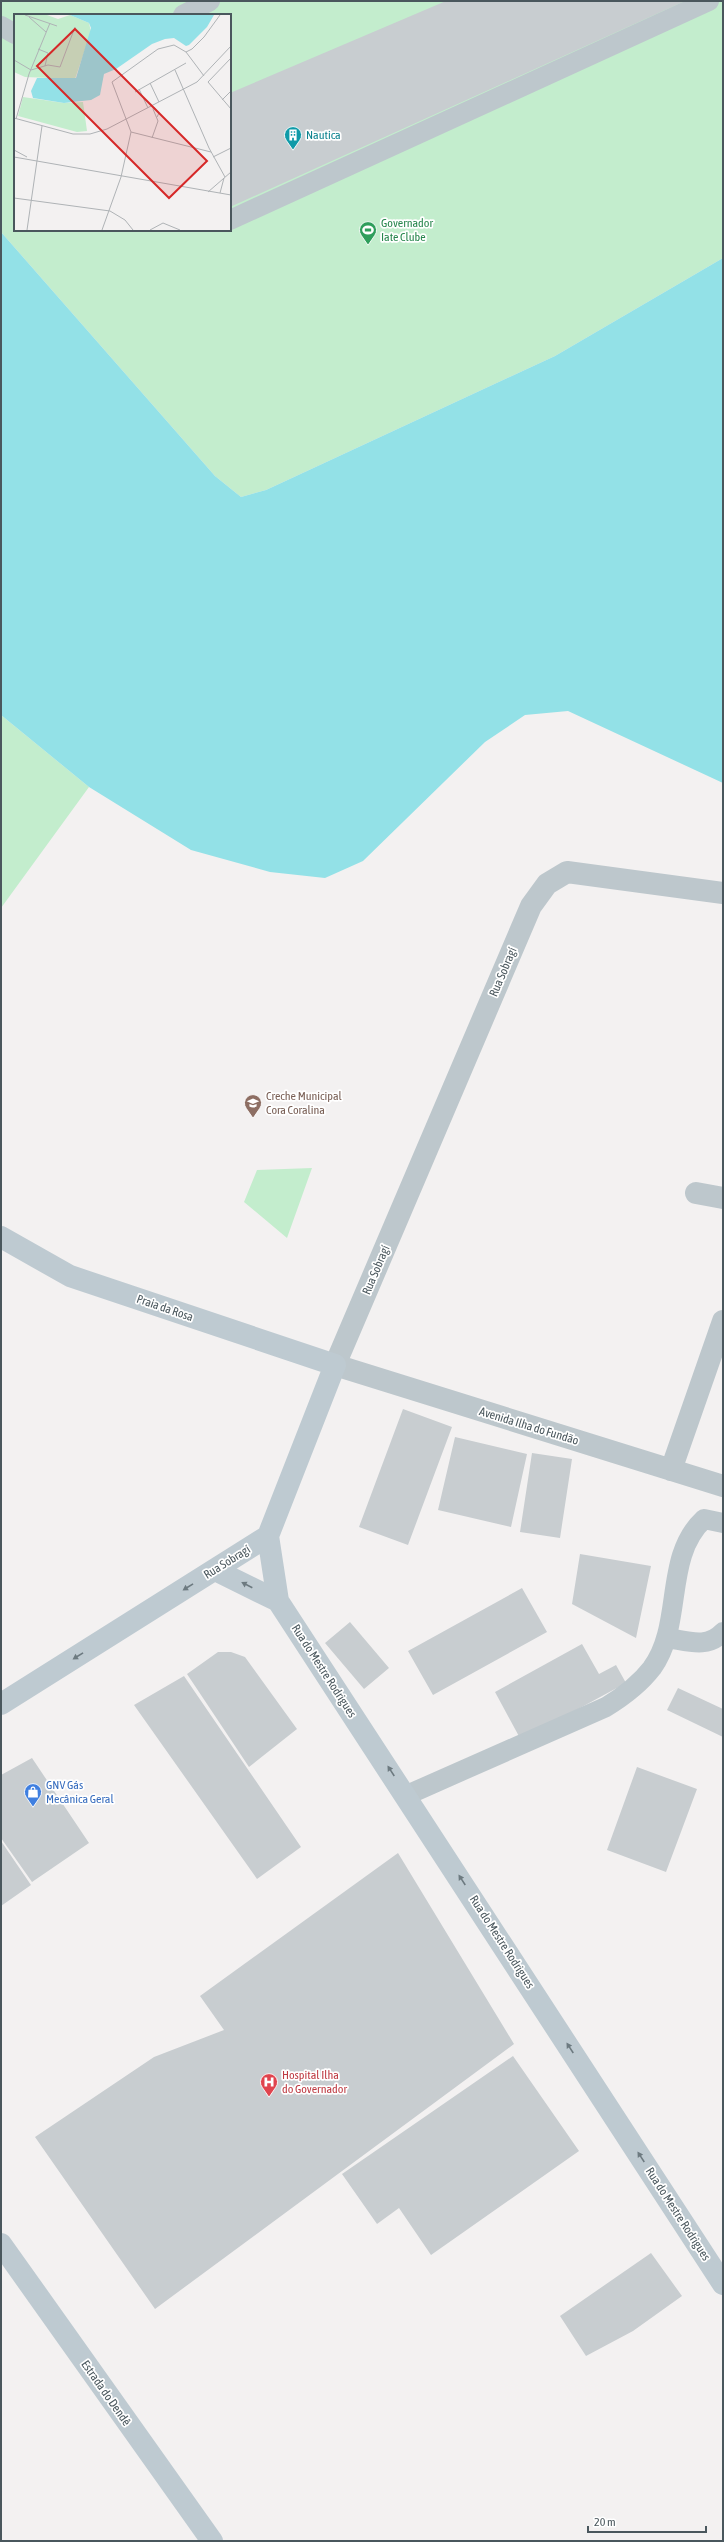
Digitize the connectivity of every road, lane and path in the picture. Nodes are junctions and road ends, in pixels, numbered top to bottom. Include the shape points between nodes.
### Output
1 (210, 1) edge
2 (709, 1) edge
3 (185, 14) edge
4 (1, 26) edge
5 (14, 33) edge
6 (231, 220) edge
7 (723, 893) edge
8 (696, 1193) dead end
9 (723, 1198) edge
10 (1, 1237) edge
11 (723, 1321) edge
12 (336, 1366) junction
13 (671, 1470) junction
14 (723, 1486) edge
15 (723, 1523) edge
16 (268, 1536) junction
17 (216, 1570) junction
18 (278, 1601) junction
19 (723, 1632) edge
20 (667, 1638) junction
21 (1, 1704) edge
22 (407, 1795) junction
23 (1, 2244) edge
24 (723, 2284) edge
25 (212, 2541) edge

1 - 3 lane
2 - 6 lane
4 - 5 lane
7 - 12 street, Rua Sobragí via 567,872 547,884 531,906
8 - 9 street
10 - 12 street, Praia da Rosa via 70,1276
11 - 13 street
12 - 13 street, Avenida Ilha do Fundão
12 - 16 street, Rua Sobragí
13 - 14 street, Avenida Ilha do Fundão
15 - 20 lane via 704,1520 694,1529 684,1549
16 - 17 street, Rua Sobragí
16 - 18 street, Rua do Mestre Rodrigues
18 -> 17 street, Rua do Mestre Rodrigues
17 -> 21 street, Rua Sobragí
22 -> 18 street, Rua do Mestre Rodrigues
19 - 20 lane via 704,1644
20 - 22 lane via 653,1667 634,1690 606,1707
24 -> 22 street, Rua do Mestre Rodrigues
23 - 25 street, Estrada do Dendê

